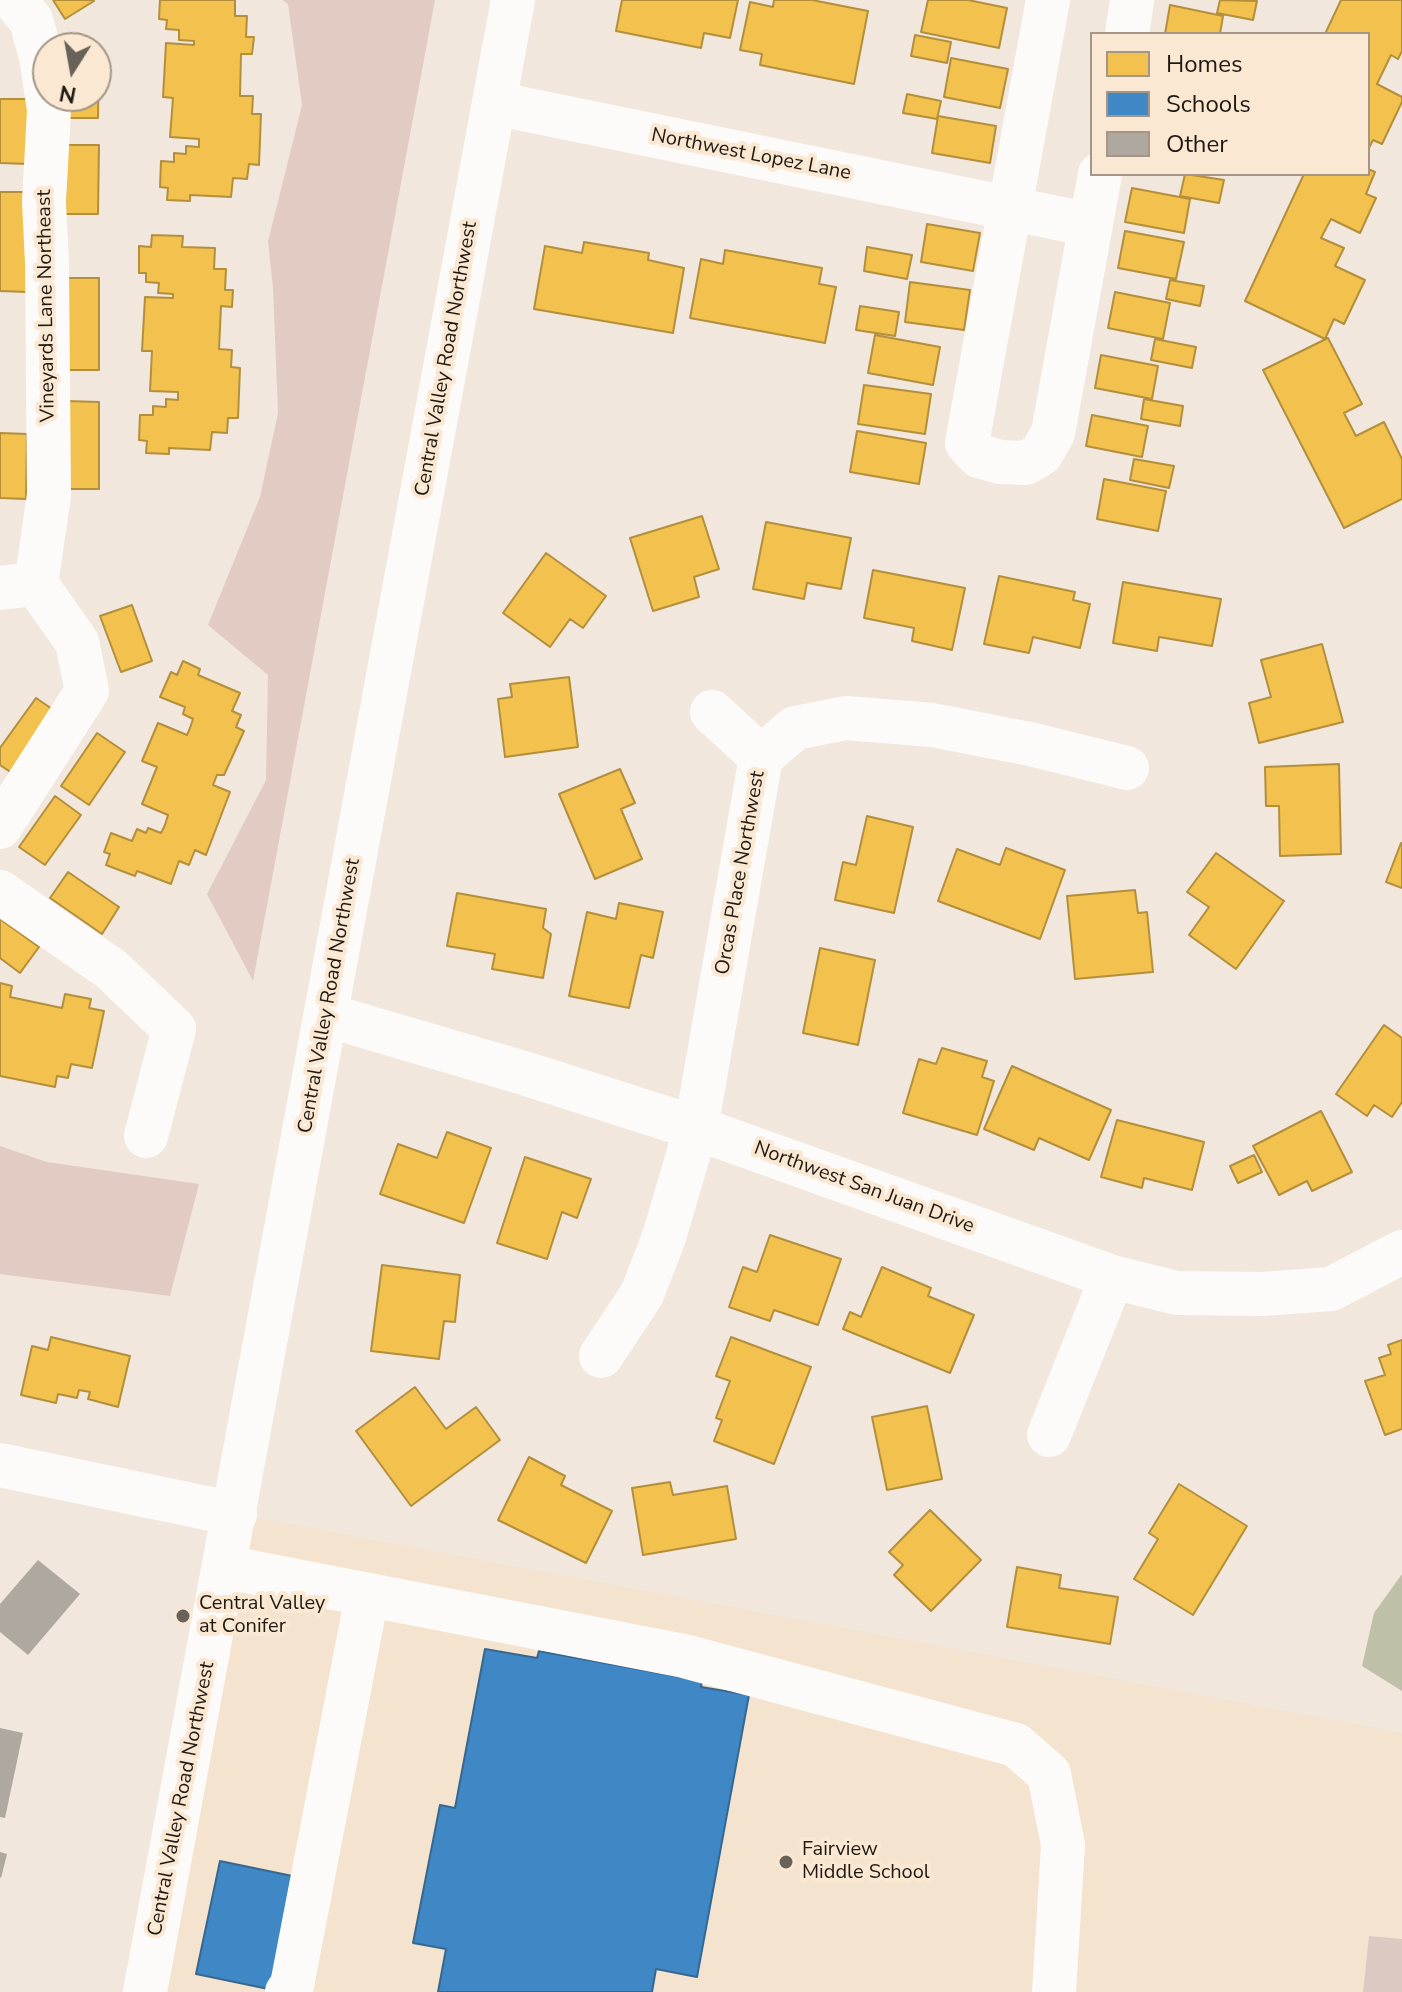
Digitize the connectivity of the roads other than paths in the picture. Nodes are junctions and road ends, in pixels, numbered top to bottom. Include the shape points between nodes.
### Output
1 (14, 0) edge
2 (513, 0) edge
3 (1048, 0) edge
4 (1132, 0) edge
5 (1127, 32) edge
6 (494, 103) junction
7 (1100, 176) edge
8 (1009, 207) junction
9 (1091, 225) junction
10 (18, 586) edge
11 (712, 712) dead end
12 (761, 757) junction
13 (1127, 768) dead end
14 (0, 827) edge
15 (0, 892) edge
16 (326, 1015) junction
17 (696, 1128) junction
18 (146, 1136) dead end
19 (1402, 1252) edge
20 (1112, 1277) junction
21 (601, 1356) dead end
22 (1049, 1435) dead end
23 (0, 1465) edge
24 (235, 1514) junction
25 (225, 1567) junction
26 (367, 1596) junction
27 (145, 1992) edge
28 (287, 1992) edge
29 (1054, 1992) edge

1 - 10 street, Vineyards Lane Northeast via 31,20 49,110 44,202 49,495
2 - 6 street, Central Valley Road Northwest
3 - 8 street
4 - 5 street
6 - 8 street, Northwest Lopez Lane
6 - 16 street, Central Valley Road Northwest
7 - 9 street
8 - 9 street, Northwest Lopez Lane
8 - 9 street via 967,443 979,456 1000,462 1026,463 1041,454 1053,433
10 - 14 street via 77,642 87,691
11 - 12 street
12 - 13 street, Orcas Place Northwest via 795,728 846,718 932,725
12 - 17 street, Orcas Place Northwest
15 - 18 street via 111,969 174,1029
16 - 17 street, Northwest San Juan Drive
16 - 24 street, Central Valley Road Northwest
17 - 20 street, Northwest San Juan Drive
17 - 21 street, Orcas Place Northwest via 642,1294
19 - 20 street, Northwest San Juan Drive via 1331,1289 1177,1293
20 - 22 street
23 - 24 street
24 - 25 street, Central Valley Road Northwest
25 - 26 street
25 - 27 street, Central Valley Road Northwest
26 - 28 street
26 - 29 street via 684,1656 1016,1745 1049,1774 1063,1845

